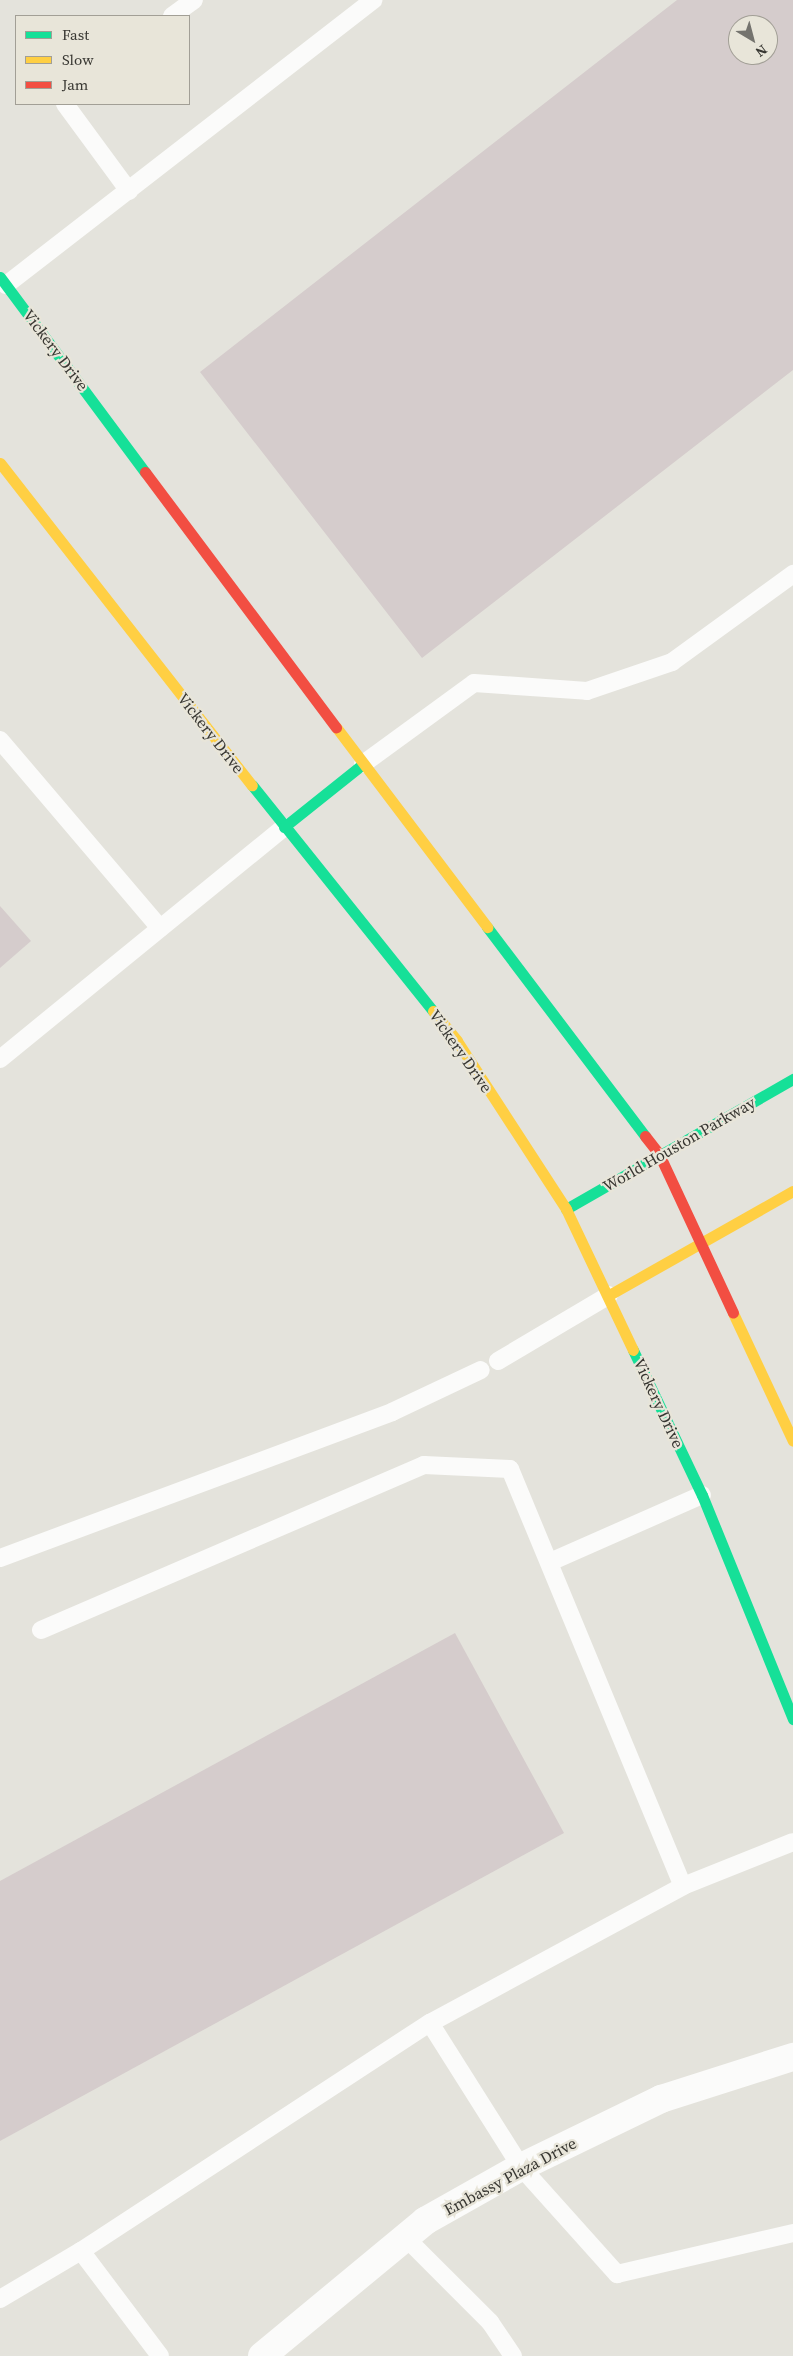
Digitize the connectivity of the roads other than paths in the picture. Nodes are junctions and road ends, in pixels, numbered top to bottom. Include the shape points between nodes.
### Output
1 (194, 0) edge
2 (374, 0) edge
3 (173, 15) edge
4 (65, 105) edge
5 (129, 191) junction
6 (2, 284) edge
7 (0, 463) edge
8 (793, 574) edge
9 (0, 740) edge
10 (363, 764) junction
11 (284, 827) junction
12 (160, 928) junction
13 (0, 1060) edge
14 (793, 1079) edge
15 (659, 1154) junction
16 (793, 1191) edge
17 (566, 1209) junction
18 (702, 1242) junction
19 (609, 1296) junction
20 (498, 1361) dead end
21 (482, 1370) dead end
22 (793, 1441) edge
23 (702, 1495) junction
24 (0, 1558) edge
25 (550, 1562) junction
26 (41, 1630) dead end
27 (793, 1719) edge
28 (793, 1842) edge
29 (684, 1886) junction
30 (430, 2023) junction
31 (793, 2057) edge
32 (521, 2167) junction
33 (793, 2233) edge
34 (406, 2238) junction
35 (81, 2251) junction
36 (0, 2299) edge
37 (160, 2356) edge
38 (262, 2356) edge
39 (513, 2356) edge

1 - 3 lane
2 - 5 lane
4 - 5 lane
5 - 6 lane
6 - 10 main road, Vickery Drive
7 - 11 main road, Vickery Drive
8 - 10 lane via 672,662 587,691 474,683
9 - 12 lane
10 - 11 main road
10 - 15 main road, Vickery Drive
11 - 12 lane
11 - 17 main road, Vickery Drive via 457,1041
12 - 13 lane
14 - 15 main road, World Houston Parkway
15 - 17 main road, World Houston Parkway
15 - 18 main road, Vickery Drive
16 - 18 main road
17 - 19 main road, Vickery Drive
18 - 19 main road
18 - 22 main road, Vickery Drive
19 - 20 lane
19 - 23 main road, Vickery Drive
21 - 24 lane via 392,1412
23 - 25 lane
23 - 27 main road, Vickery Drive
25 - 26 lane via 510,1468 424,1465
25 - 29 lane
28 - 29 lane
29 - 30 lane
30 - 32 lane
30 - 35 lane
31 - 32 street, Embassy Plaza Drive via 660,2099
32 - 33 lane via 617,2274
32 - 34 street, Embassy Plaza Drive via 426,2222
34 - 38 street, Embassy Plaza Drive
34 - 39 lane via 490,2322
35 - 36 lane
35 - 37 lane

